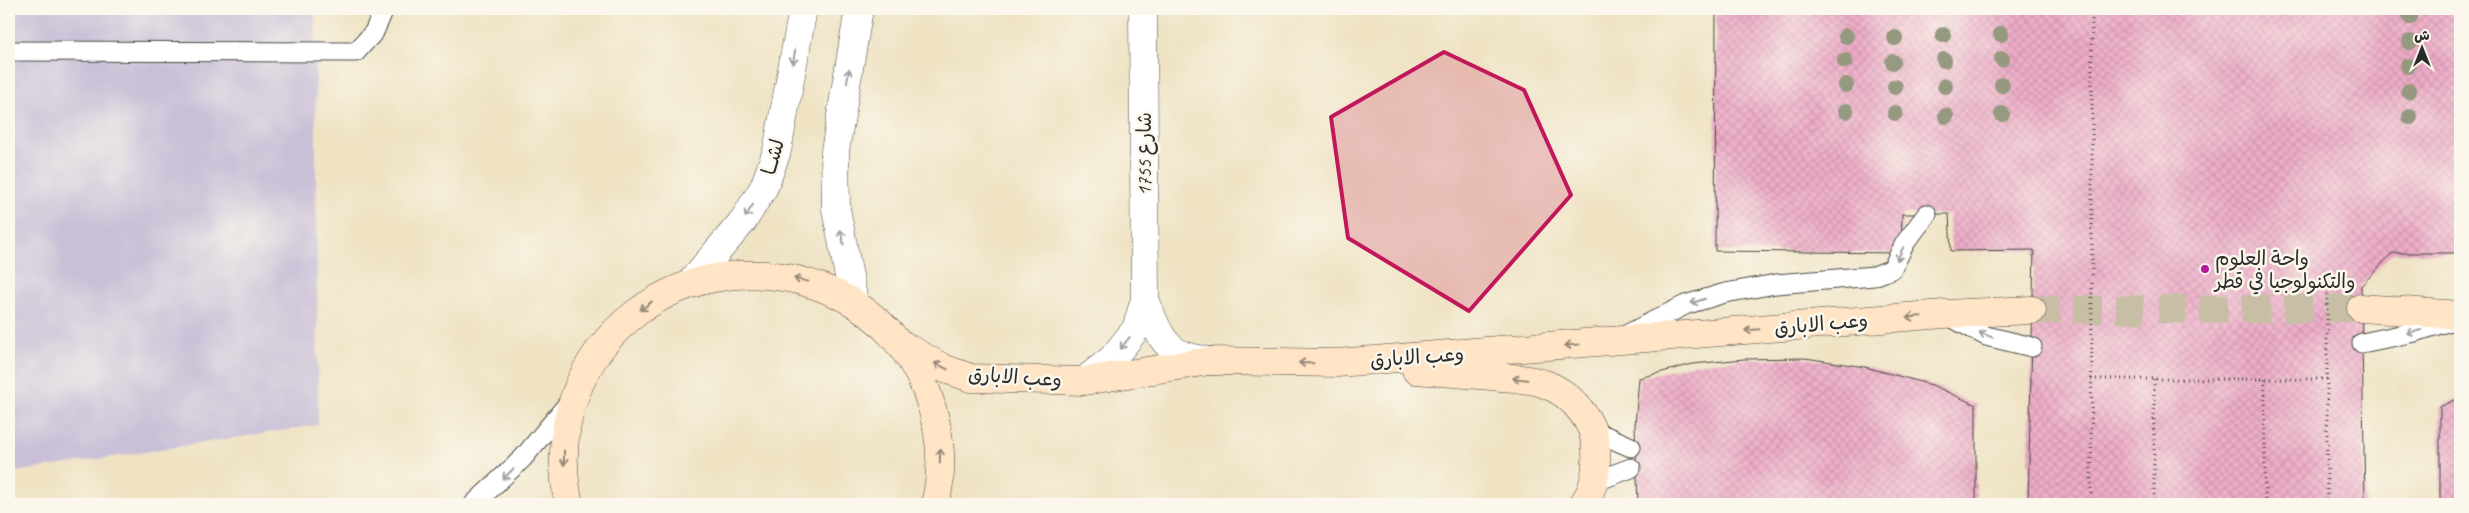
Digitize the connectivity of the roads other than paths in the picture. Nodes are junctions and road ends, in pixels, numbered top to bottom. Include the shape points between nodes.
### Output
1 (384, 9) edge
2 (803, 9) edge
3 (859, 9) edge
4 (1144, 9) edge
5 (9, 51) edge
6 (1928, 214) dead end
7 (691, 282) junction
8 (1145, 299) junction
9 (854, 302) junction
10 (2362, 308) tunnel mouth
11 (2032, 310) tunnel mouth
12 (1944, 314) junction
13 (2460, 316) edge
14 (1613, 342) junction
15 (899, 343) junction
16 (2362, 343) dead end
17 (2032, 347) dead end
18 (1209, 361) junction
19 (1337, 363) junction
20 (1084, 381) junction
21 (574, 397) junction
22 (1594, 431) junction
23 (1631, 447) dead end
24 (1631, 468) dead end
25 (1589, 493) edge
26 (474, 504) edge
27 (569, 504) edge
28 (935, 504) edge

1 - 5 lane via 374,32 356,52
2 -> 7 street, لشــا via 777,151 764,187 743,221
9 -> 3 street via 836,209 835,151
4 - 8 street, شارع 1755
6 -> 14 lane via 1905,242 1892,269 1874,276 1776,284 1725,293 1685,305
9 -> 7 street via 816,284 774,274 732,274
7 -> 21 street via 652,301 619,327 593,359
8 - 18 street, شارع 1755 via 1157,330 1167,344 1181,354
8 -> 20 street, شارع 1755 via 1136,329 1112,359
9 - 15 street
10 - 13 street
11 - 12 street, وعب الابارق
12 -> 14 street, وعب الابارق
17 -> 12 lane via 1986,336
13 -> 16 lane via 2414,332
14 -> 19 street, وعب الابارق
20 -> 15 street, وعب الابارق via 971,378 945,369
28 -> 15 street via 941,450 934,412 920,376
19 -> 18 street, وعب الابارق
18 - 20 street, وعب الابارق
22 -> 19 street via 1587,418 1562,393 1536,382
21 -> 26 lane via 523,458
21 -> 27 street via 564,438 564,480
22 - 23 lane
22 - 25 street via 1597,462
24 - 25 lane

